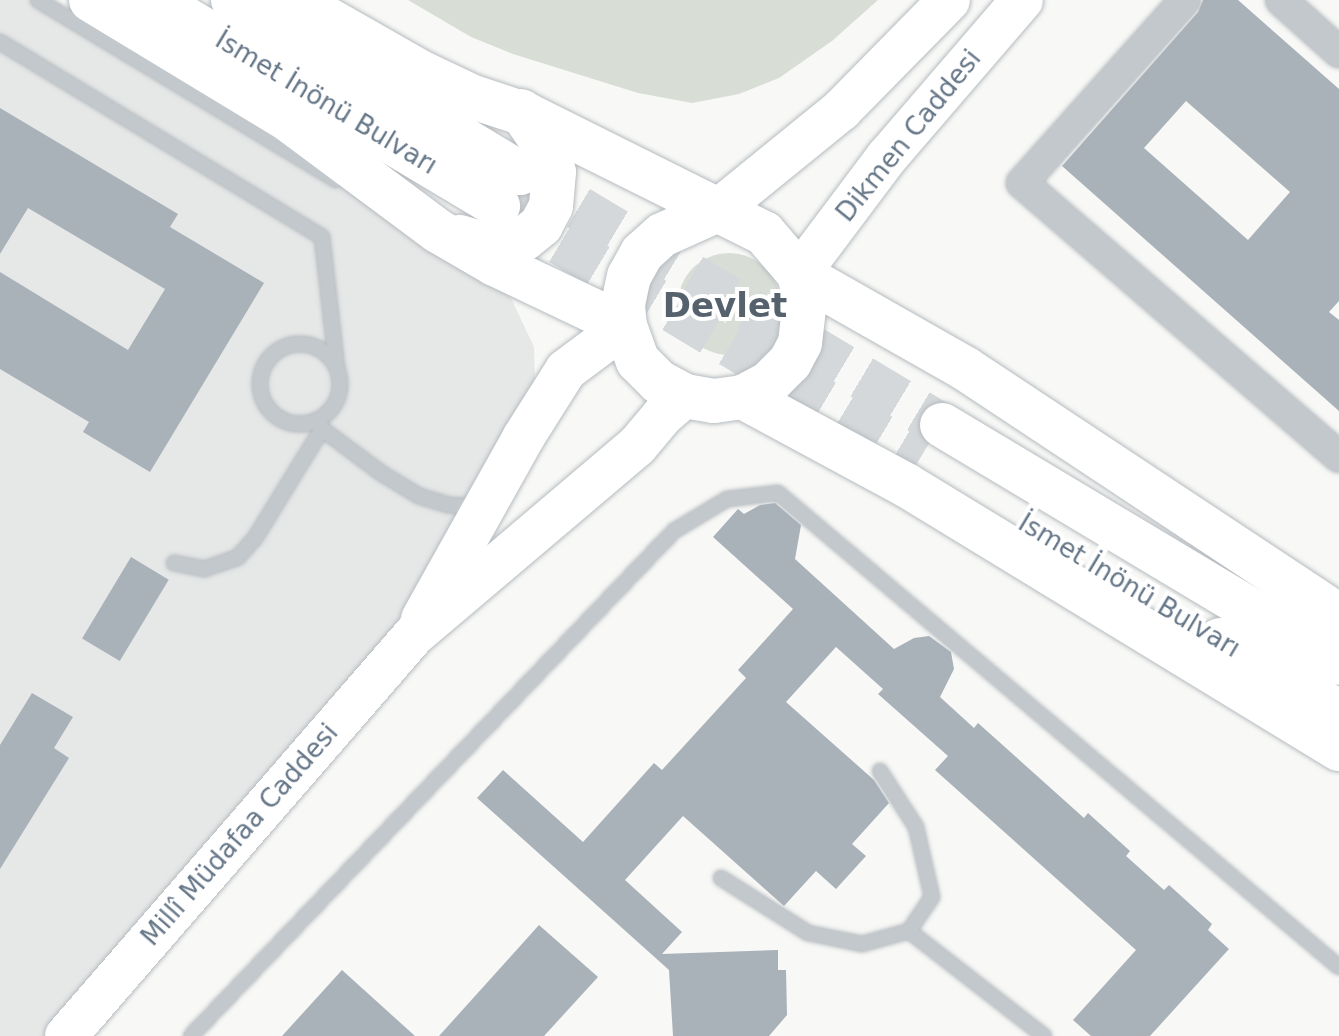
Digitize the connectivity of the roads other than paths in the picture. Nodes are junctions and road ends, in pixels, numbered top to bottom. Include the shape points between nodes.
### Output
1 (38, 0) edge
2 (91, 0) edge
3 (154, 0) edge
4 (233, 0) edge
5 (294, 0) edge
6 (354, 0) edge
7 (949, 0) edge
8 (1022, 0) edge
9 (1185, 0) edge
10 (1281, 0) edge
11 (0, 42) edge
12 (1339, 52) edge
13 (527, 115) junction
14 (718, 210) junction
15 (438, 231) junction
16 (799, 274) junction
17 (625, 326) junction
18 (337, 369) junction
19 (685, 396) junction
20 (743, 397) junction
21 (320, 424) junction
22 (1339, 457) edge
23 (485, 507) junction
24 (174, 563) dead end
25 (1339, 616) edge
26 (414, 635) junction
27 (1339, 663) edge
28 (1339, 712) edge
29 (1339, 749) edge
30 (880, 771) dead end
31 (721, 878) dead end
32 (909, 931) junction
33 (1339, 967) edge
34 (66, 1036) edge
35 (191, 1036) edge
36 (1044, 1036) edge

1 - 15 lane via 350,188
2 - 15 main road via 289,120
3 - 4 main road, İsmet İnönü Bulvarı via 509,189
5 - 13 main road via 422,73
6 - 13 main road via 457,61
7 - 14 main road via 841,110
8 - 16 main road, Dikmen Caddesi via 887,157
9 - 22 street via 1022,183
10 - 12 street
11 - 18 lane via 322,237
13 - 14 main road
13 - 15 main road via 554,172 551,206 541,225 524,239 490,246
14 - 16 main road via 764,233
14 - 17 main road via 662,235 642,253 629,276
15 - 17 main road
16 - 20 main road via 805,300 800,343 769,383
16 - 25 main road via 966,369
17 - 19 main road via 638,361 659,382
17 - 23 main road, Millî Müdafaa Caddesi via 566,370
18 - 21 lane via 338,396
18 - 21 lane via 330,358 306,344 280,348 262,369 261,395 275,416
19 - 20 main road via 714,401
19 - 26 main road, Millî Müdafaa Caddesi via 637,446
20 - 29 main road via 906,485
21 - 23 lane via 419,496 448,505
21 - 24 lane via 255,538 238,557 204,569
23 - 26 main road, Millî Müdafaa Caddesi
26 - 34 main road, Millî Müdafaa Caddesi
27 - 28 main road, İsmet İnönü Bulvarı via 931,442
30 - 32 lane via 916,827 932,897
31 - 32 lane via 808,933 862,944
32 - 36 lane
33 - 35 lane via 778,493 727,499 674,531

